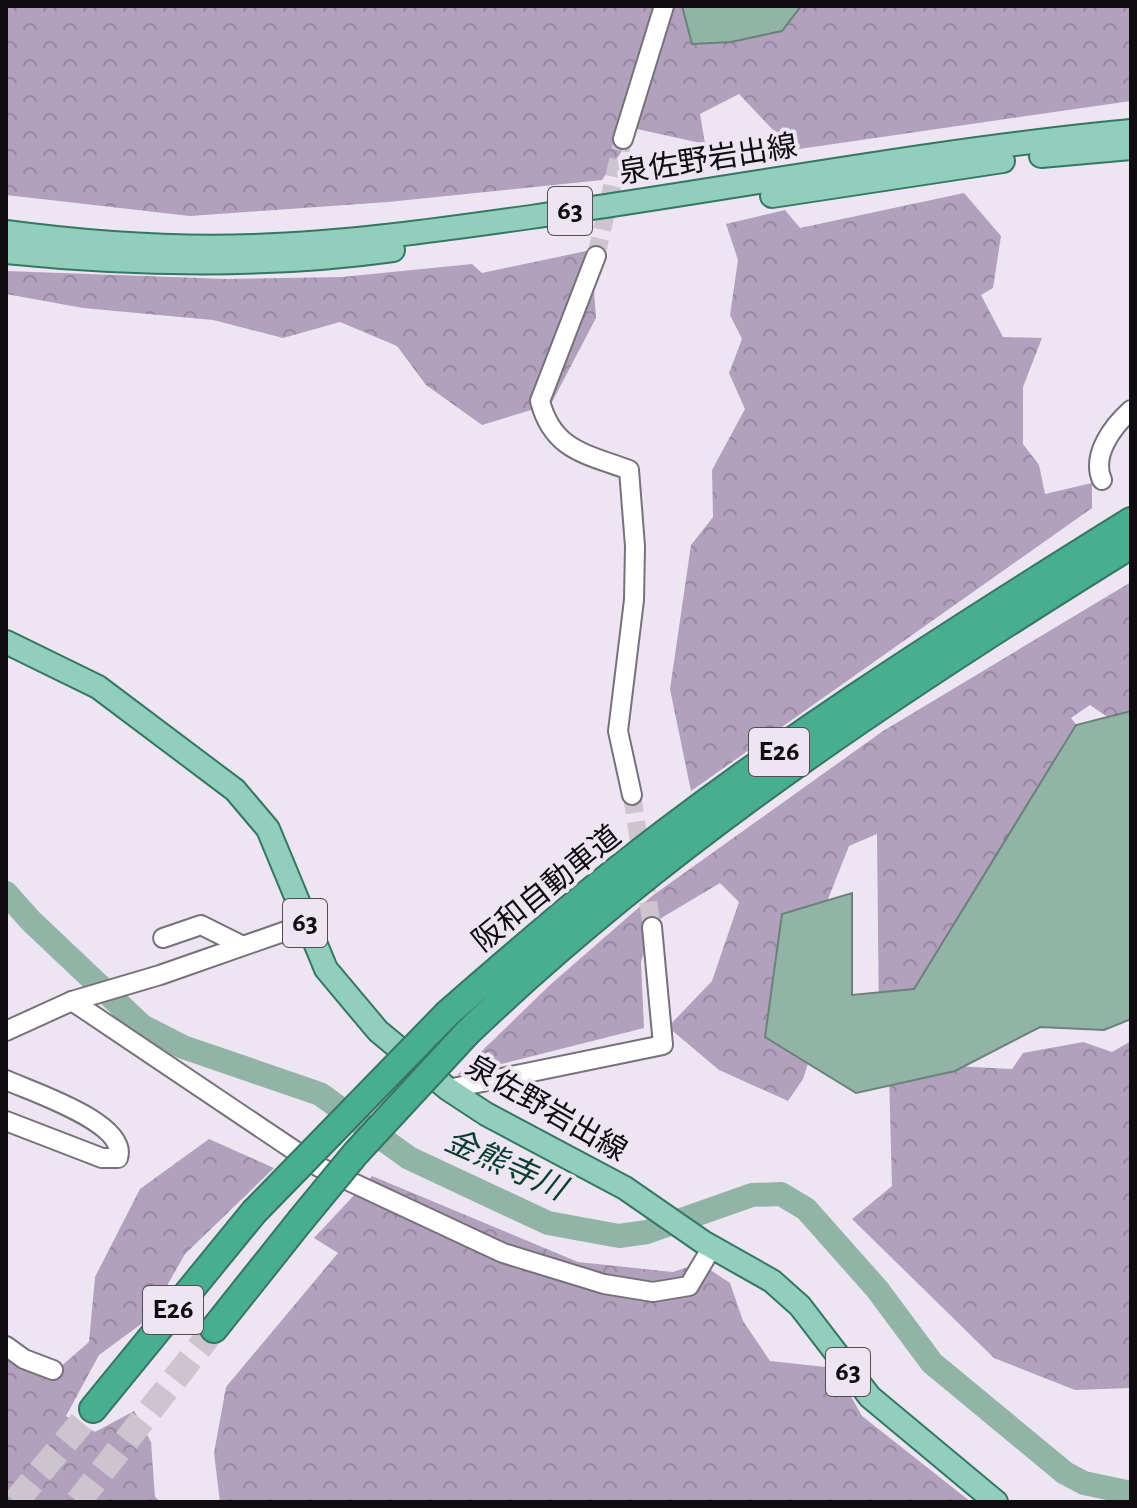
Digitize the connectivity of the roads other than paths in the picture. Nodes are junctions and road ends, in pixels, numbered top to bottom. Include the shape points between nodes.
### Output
1 (664, 6) edge
2 (1131, 131) edge
3 (623, 139) tunnel mouth
4 (1131, 148) edge
5 (6, 232) edge
6 (6, 252) edge
7 (596, 256) tunnel mouth
8 (1131, 410) edge
9 (1102, 480) dead end
10 (1131, 504) edge
11 (1131, 521) edge
12 (1131, 545) edge
13 (1131, 555) edge
14 (980, 616) junction
15 (6, 642) edge
16 (929, 674) junction
17 (632, 795) tunnel mouth
18 (306, 924) junction
19 (652, 927) tunnel mouth
20 (163, 938) dead end
21 (241, 945) junction
22 (77, 1001) junction
23 (6, 1031) edge
24 (6, 1080) edge
25 (448, 1089) junction
26 (6, 1121) edge
27 (708, 1245) junction
28 (214, 1329) tunnel mouth
29 (6, 1346) edge
30 (53, 1370) dead end
31 (93, 1409) tunnel mouth
32 (996, 1502) edge

1 - 3 street
2 - 5 main road, 泉佐野岩出線 / 63 via 375,238 176,246
4 - 6 main road, 泉佐野岩出線 / 63 via 1038,156 345,257 134,263
7 - 17 street via 540,401 546,423 559,438 581,453 629,470 634,600 618,731
8 - 9 street via 1115,424 1100,457
10 - 14 highway
11 - 14 highway, 阪和自動車道 / E26
12 - 16 highway, 阪和自動車道 / E26
13 - 16 highway
14 - 31 highway, 阪和自動車道 / E26, bridge via 665,834 448,1013 254,1212
15 - 18 main road, 泉佐野岩出線 / 63 via 98,687 235,790 268,829
16 - 28 highway, 阪和自動車道 / E26, bridge via 680,848 572,936 467,1033 374,1132
18 - 21 street
18 - 25 main road, 泉佐野岩出線 / 63 via 326,969 378,1031
19 - 25 street via 663,1045
20 - 21 street via 201,925
21 - 22 street
22 - 23 street
22 - 27 street via 319,1167 503,1253 604,1284 653,1292 689,1286
24 - 26 street via 97,1122 115,1136 121,1150 118,1158 102,1158
25 - 27 main road, 泉佐野岩出線 / 63 via 506,1127 625,1188
27 - 32 main road, 泉佐野岩出線 / 63 via 789,1295 870,1397
29 - 30 street

